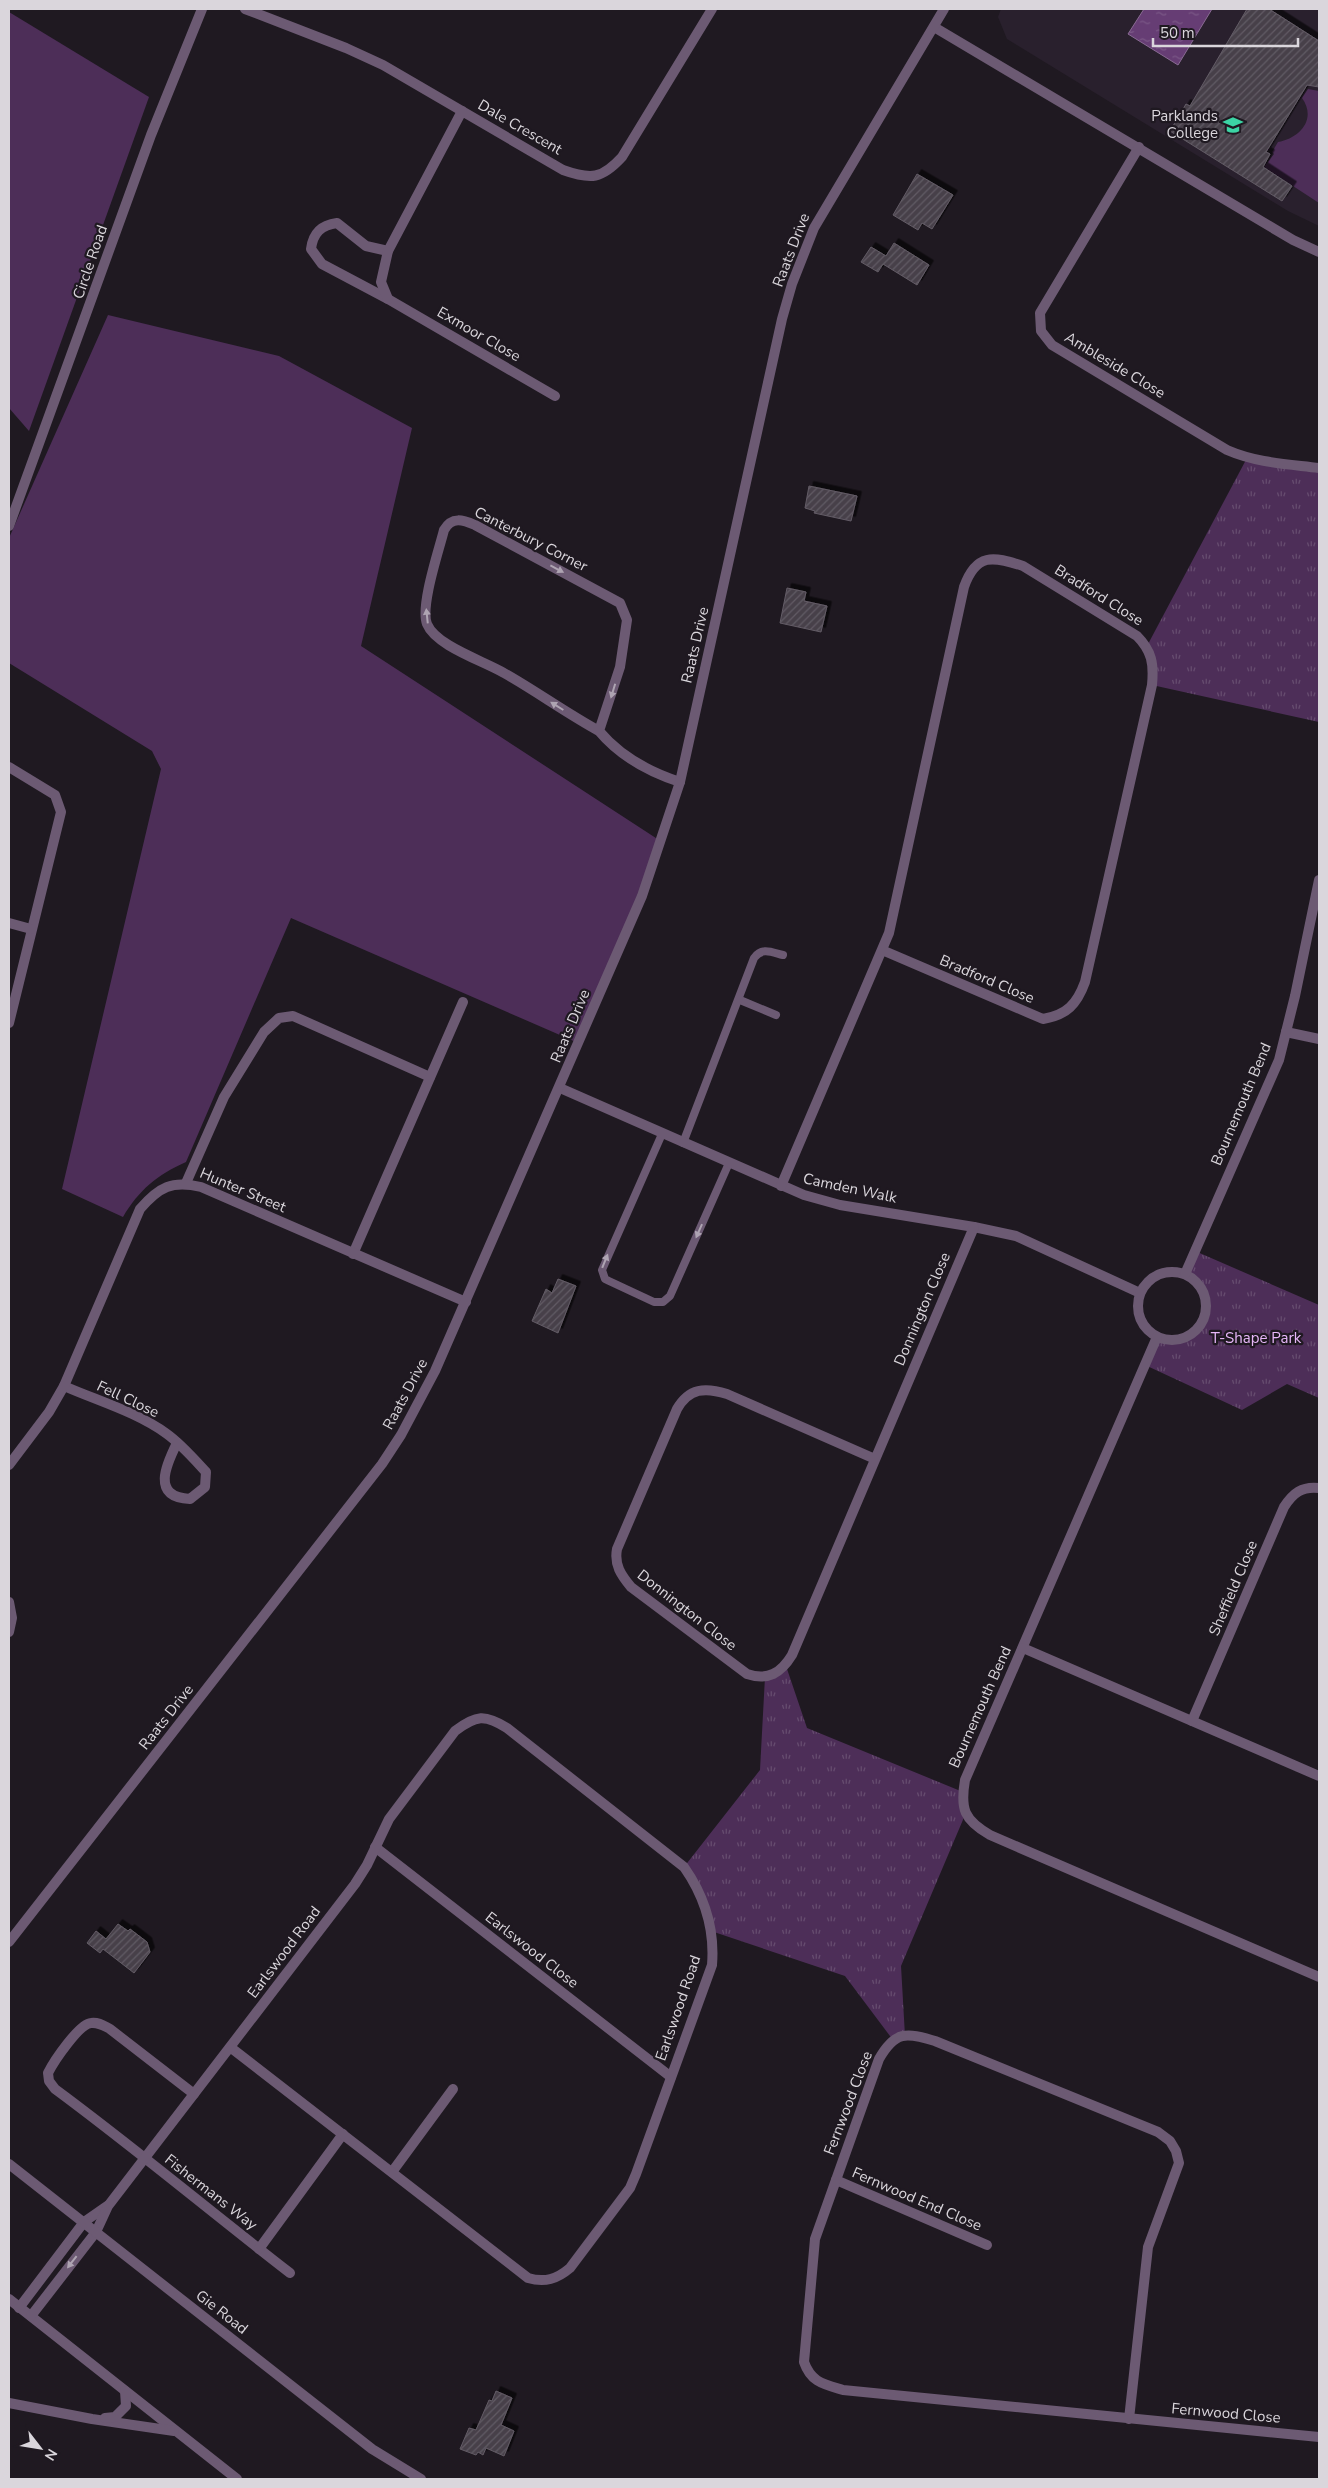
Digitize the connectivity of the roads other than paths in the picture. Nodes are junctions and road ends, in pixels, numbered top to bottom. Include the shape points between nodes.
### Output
1 (202, 9) edge
2 (245, 9) edge
3 (712, 9) edge
4 (943, 11) edge
5 (934, 27) junction
6 (462, 111) junction
7 (1139, 147) junction
8 (388, 251) junction
9 (1319, 252) edge
10 (388, 299) junction
11 (555, 396) dead end
12 (1319, 468) edge
13 (10, 521) edge
14 (599, 731) junction
15 (9, 767) edge
16 (680, 782) junction
17 (1319, 880) edge
18 (9, 923) edge
19 (30, 929) junction
20 (882, 950) junction
21 (783, 955) dead end
22 (740, 1000) junction
23 (463, 1002) dead end
24 (776, 1015) dead end
25 (9, 1023) edge
26 (1286, 1032) junction
27 (1319, 1039) edge
28 (430, 1077) junction
29 (560, 1088) junction
30 (662, 1134) junction
31 (683, 1143) junction
32 (730, 1163) junction
33 (186, 1183) junction
34 (781, 1186) junction
35 (974, 1227) junction
36 (353, 1254) junction
37 (1185, 1274) junction
38 (1140, 1293) junction
39 (466, 1302) junction
40 (1157, 1338) junction
41 (64, 1386) junction
42 (177, 1443) junction
43 (875, 1459) junction
44 (9, 1465) edge
45 (1319, 1488) edge
46 (9, 1602) edge
47 (9, 1632) edge
48 (1022, 1648) junction
49 (1192, 1721) junction
50 (1319, 1776) edge
51 (375, 1847) junction
52 (9, 1942) edge
53 (1319, 1977) edge
54 (230, 2047) junction
55 (671, 2077) junction
56 (453, 2089) dead end
57 (194, 2094) junction
58 (343, 2134) junction
59 (145, 2158) junction
60 (9, 2164) edge
61 (392, 2172) junction
62 (836, 2180) junction
63 (108, 2206) junction
64 (84, 2222) junction
65 (96, 2232) junction
66 (988, 2245) dead end
67 (259, 2249) junction
68 (290, 2273) dead end
69 (9, 2299) edge
70 (20, 2308) junction
71 (31, 2316) junction
72 (124, 2391) junction
73 (9, 2404) edge
74 (1129, 2419) junction
75 (92, 2420) junction
76 (175, 2431) junction
77 (1319, 2437) edge
78 (237, 2479) edge
79 (421, 2479) edge

1 - 13 street, Circle Road via 151,135
2 - 6 street, Dale Crescent via 368,58
3 - 6 street, Dale Crescent via 622,156 601,174 583,177 564,170
4 - 5 street, Raats Drive
5 - 7 street
5 - 16 street, Raats Drive via 827,202 792,284
6 - 8 street
7 - 9 street via 1293,240
7 - 12 street, Ambleside Close via 1040,313 1041,331 1052,345 1227,450 1267,463
8 - 10 street via 381,282
8 - 10 street, Exmoor Close via 366,246 336,224 323,226 314,234 311,249 322,264
10 - 11 street, Exmoor Close
14 -> 14 street, Canterbury Corner via 434,634 428,625 426,604 444,530 451,522 461,520 475,525 620,603 628,620 620,667
14 - 16 street, Canterbury Corner via 611,745 653,773
15 - 19 street via 55,795 61,812
16 - 29 street, Raats Drive via 642,896
17 - 26 street, Bournemouth Bend
18 - 19 street
19 - 25 street
20 - 20 street, Bradford Close via 889,933 969,573 978,563 992,558 1023,566 1137,636 1148,646 1154,668 1085,982 1074,1005 1057,1017 1043,1019
20 - 34 street, Bradford Close
21 - 22 lane via 766,950 756,955
22 - 24 lane
22 - 31 lane
23 - 28 street
26 - 27 street
26 - 37 street, Bournemouth Bend via 1279,1060
28 - 33 street via 292,1016 279,1018 264,1032 224,1097
28 - 36 street
29 - 30 street, Camden Walk
29 - 39 street, Raats Drive
30 - 31 street, Camden Walk
32 -> 30 lane via 670,1296 659,1303 645,1298 609,1281 602,1270
31 - 32 street, Camden Walk
32 - 34 street, Camden Walk
33 - 36 street, Hunter Street
33 - 41 street, Hunter Street via 156,1192 140,1209
34 - 35 street, Camden Walk via 840,1204
35 - 38 street, Camden Walk via 1016,1236
35 - 43 street, Donnington Close
36 - 39 street, Hunter Street
37 - 38 street via 1157,1275
37 - 40 street via 1201,1288 1206,1304 1204,1318 1192,1334 1182,1339
38 - 40 street via 1138,1308 1142,1324
39 - 52 street, Raats Drive via 419,1403 382,1464
40 - 48 street, Bournemouth Bend
41 - 42 street, Fell Close via 143,1421
41 - 44 street, Hunter Street
42 - 42 street, Fell Close via 206,1472 205,1487 190,1499 179,1499 171,1493 163,1477
43 - 43 street, Donnington Close via 792,1655 777,1674 756,1677 741,1670 631,1587 618,1569 615,1560 617,1549 676,1409 691,1392 709,1390 727,1394
45 - 49 street, Sheffield Close via 1293,1494 1284,1507
46 - 47 street via 12,1618
48 - 49 street
48 - 53 street, Bournemouth Bend via 965,1780 962,1796 965,1815 990,1835
49 - 50 street
51 - 54 street, Earlswood Road via 355,1884
51 - 55 street, Earlswood Close
51 - 55 street, Earlswood Road via 388,1819 455,1731 468,1720 481,1717 507,1728 684,1867 696,1884 710,1922 712,1965
54 - 57 street, Earlswood Road
54 - 58 street, Earlswood Road
55 - 61 street, Earlswood Road via 630,2188 570,2268 550,2280 528,2278
56 - 61 street
57 - 59 street, Earlswood Road
57 - 59 street, Fishermans Way via 100,2023 82,2027 52,2066 48,2073 49,2081 55,2089
58 - 61 street, Earlswood Road
58 - 67 street, Fishermans Way
59 - 63 street, Earlswood Road
59 - 67 street, Fishermans Way
60 - 64 street, Gie Road
62 - 66 street, Fernwood End Close
62 - 74 street, Fernwood Close via 815,2239 811,2263 804,2362 808,2373 823,2384 843,2390
62 - 74 street, Fernwood Close via 879,2059 887,2045 899,2036 916,2035 935,2041 1158,2132 1170,2141 1179,2164 1148,2247
63 - 64 street, Earlswood Road
63 - 65 street, Earlswood Road
64 - 65 street, Gie Road
64 - 70 street, Earlswood Road
65 -> 71 street, Earlswood Road
65 - 79 street, Gie Road via 372,2449
67 - 68 street, Fishermans Way
69 - 70 street
70 - 71 street
71 - 72 street
72 - 75 street via 126,2406 122,2412 115,2417
72 - 76 street
73 - 75 street
74 - 77 street, Fernwood Close
75 - 76 street
76 - 78 street

